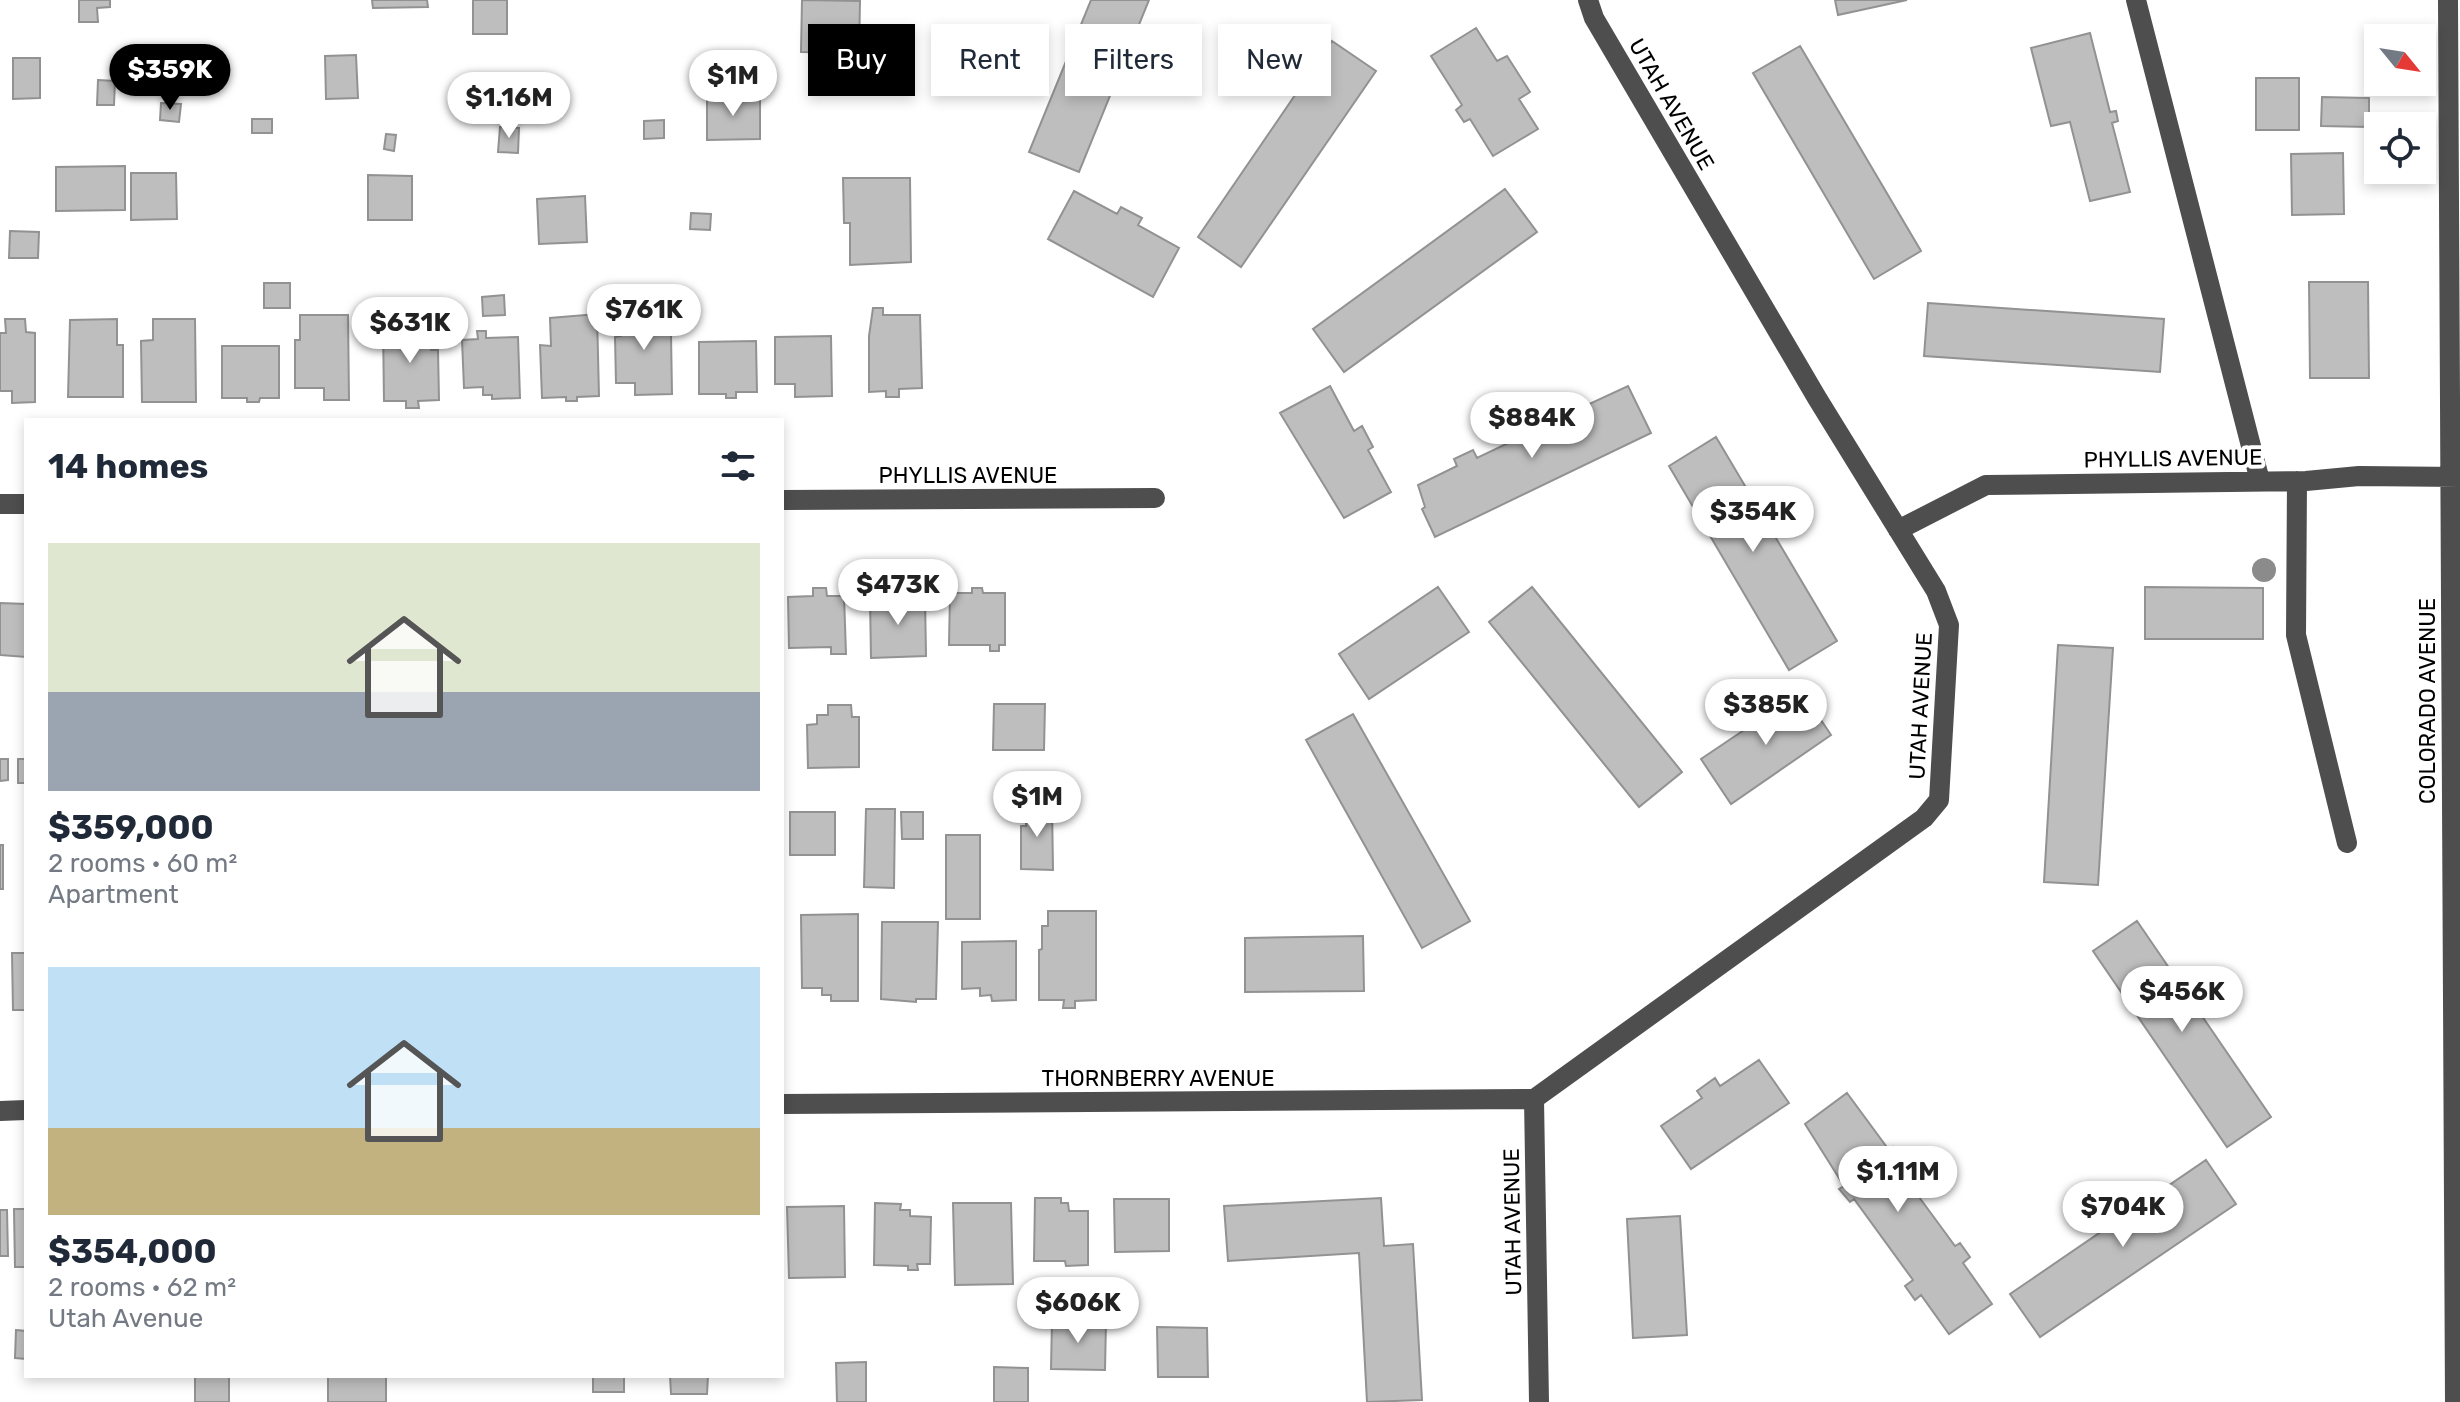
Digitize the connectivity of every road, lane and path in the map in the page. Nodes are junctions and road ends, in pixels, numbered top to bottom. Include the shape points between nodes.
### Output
1 (1588, 0) edge
2 (2136, 0) edge
3 (2448, 0) edge
4 (2455, 477) edge
5 (2260, 481) junction
6 (2297, 481) junction
7 (1155, 498) dead end
8 (784, 500) edge
9 (0, 504) edge
10 (24, 504) edge
11 (1898, 530) junction
12 (2347, 843) dead end
13 (2457, 1097) edge
14 (1534, 1099) junction
15 (784, 1104) edge
16 (24, 1110) edge
17 (0, 1111) edge
18 (1539, 1402) edge
19 (2455, 1402) edge

1 - 11 street, UTAH AVENUE
2 - 5 street
3 - 4 street, COLORADO AVENUE
4 - 6 street, PHYLLIS AVENUE
4 - 13 street, COLORADO AVENUE
5 - 6 street, PHYLLIS AVENUE
5 - 11 street, PHYLLIS AVENUE via 1986,485
6 - 12 street via 2296,635
7 - 8 street, PHYLLIS AVENUE
9 - 10 street
11 - 14 street, UTAH AVENUE via 1936,591 1949,625 1939,800 1924,818
13 - 19 street, COLORADO AVENUE
14 - 15 street, THORNBERRY AVENUE
14 - 18 street, UTAH AVENUE
16 - 17 street

